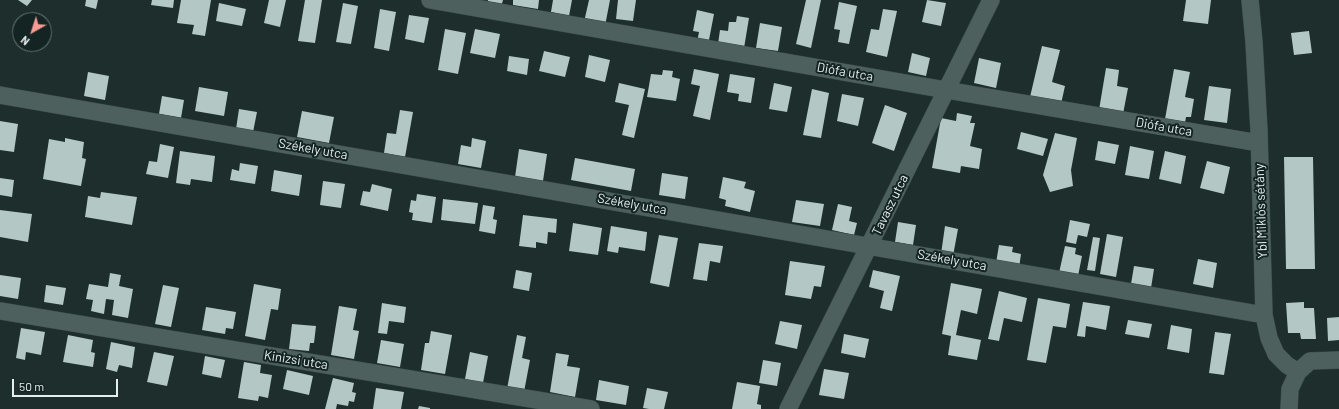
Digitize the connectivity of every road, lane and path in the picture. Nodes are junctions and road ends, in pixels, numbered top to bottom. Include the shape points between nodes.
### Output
1 (430, 0) edge
2 (991, 0) edge
3 (1250, 0) edge
4 (946, 90) junction
5 (0, 95) edge
6 (1259, 143) junction
7 (870, 246) junction
8 (0, 311) edge
9 (1264, 315) junction
10 (1339, 360) edge
11 (1298, 372) junction
12 (591, 409) edge
13 (788, 409) edge
14 (1289, 409) edge

1 - 4 street, Diófa utca
2 - 4 street, Tavasz utca
3 - 6 street, Ybl Miklós sétány
4 - 6 street, Diófa utca
4 - 7 street, Tavasz utca
5 - 7 street, Székely utca
6 - 9 street, Ybl Miklós sétány
7 - 9 street, Székely utca
7 - 13 street, Tavasz utca
8 - 12 street, Kinizsi utca
9 - 11 street, Ybl Miklós sétány via 1276,354
10 - 11 street via 1310,361
11 - 14 street via 1290,390

